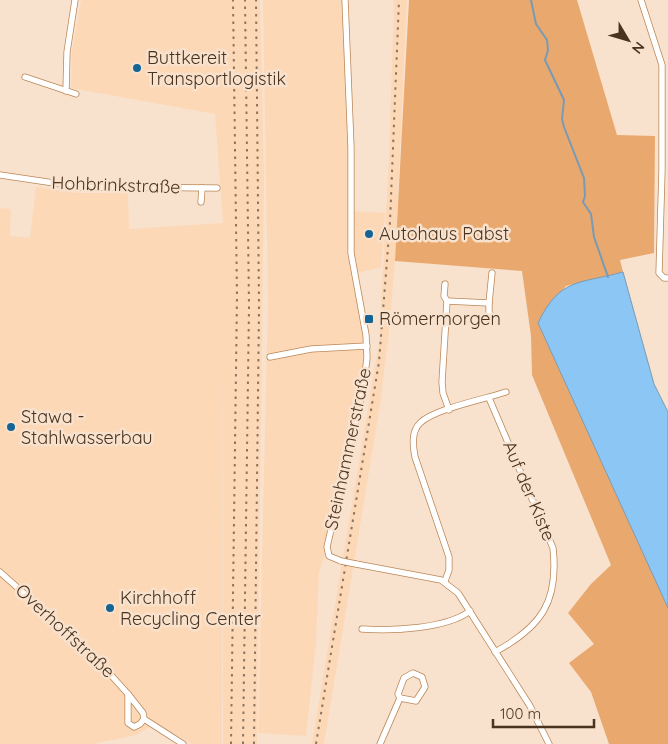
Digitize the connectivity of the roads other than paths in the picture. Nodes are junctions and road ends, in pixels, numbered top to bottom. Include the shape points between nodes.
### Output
1 (75, 0) edge
2 (345, 0) edge
3 (640, 0) edge
4 (25, 76) dead end
5 (66, 91) junction
6 (76, 94) dead end
7 (0, 175) edge
8 (202, 188) junction
9 (217, 188) dead end
10 (201, 202) dead end
11 (492, 273) dead end
12 (668, 278) edge
13 (445, 284) dead end
14 (447, 301) junction
15 (489, 303) junction
16 (492, 316) dead end
17 (367, 346) junction
18 (270, 357) dead end
19 (506, 392) dead end
20 (489, 398) junction
21 (449, 410) junction
22 (0, 572) edge
23 (445, 582) junction
24 (470, 611) junction
25 (362, 629) dead end
26 (495, 652) junction
27 (128, 694) junction
28 (400, 698) junction
29 (144, 719) junction
30 (183, 744) edge
31 (380, 744) edge
32 (549, 744) edge

1 - 5 street via 67,52
2 - 17 street, Steinhammerstraße via 351,146 351,253
3 - 12 street via 662,65 659,273
4 - 5 street
5 - 6 street
7 - 8 street, Hohbrinkstraße via 81,188
8 - 9 street, Hohbrinkstraße
8 - 10 street, Hohbrinkstraße
11 - 15 street
13 - 14 street
14 - 15 street
14 - 21 street via 442,393
15 - 16 street
17 - 18 street via 311,349
17 - 23 street, Steinhammerstraße, bridge via 363,390 328,547 329,556 342,562
19 - 20 street
20 - 21 street
20 - 26 street, Auf der Kiste via 553,548 556,569 551,598 544,611 532,627
21 - 23 street via 434,414 420,424 413,444 449,557
22 - 27 street, Overhoffstraße via 98,660
23 - 24 street via 458,593
24 - 25 street via 452,621
24 - 26 street
26 - 32 street via 530,706
27 - 29 street, Overhoffstraße
27 - 29 street, Overhoffstraße via 128,723 134,727
28 - 28 street via 416,701 425,687 422,677 413,673 404,678 398,694
28 - 31 street
29 - 30 street, Overhoffstraße

